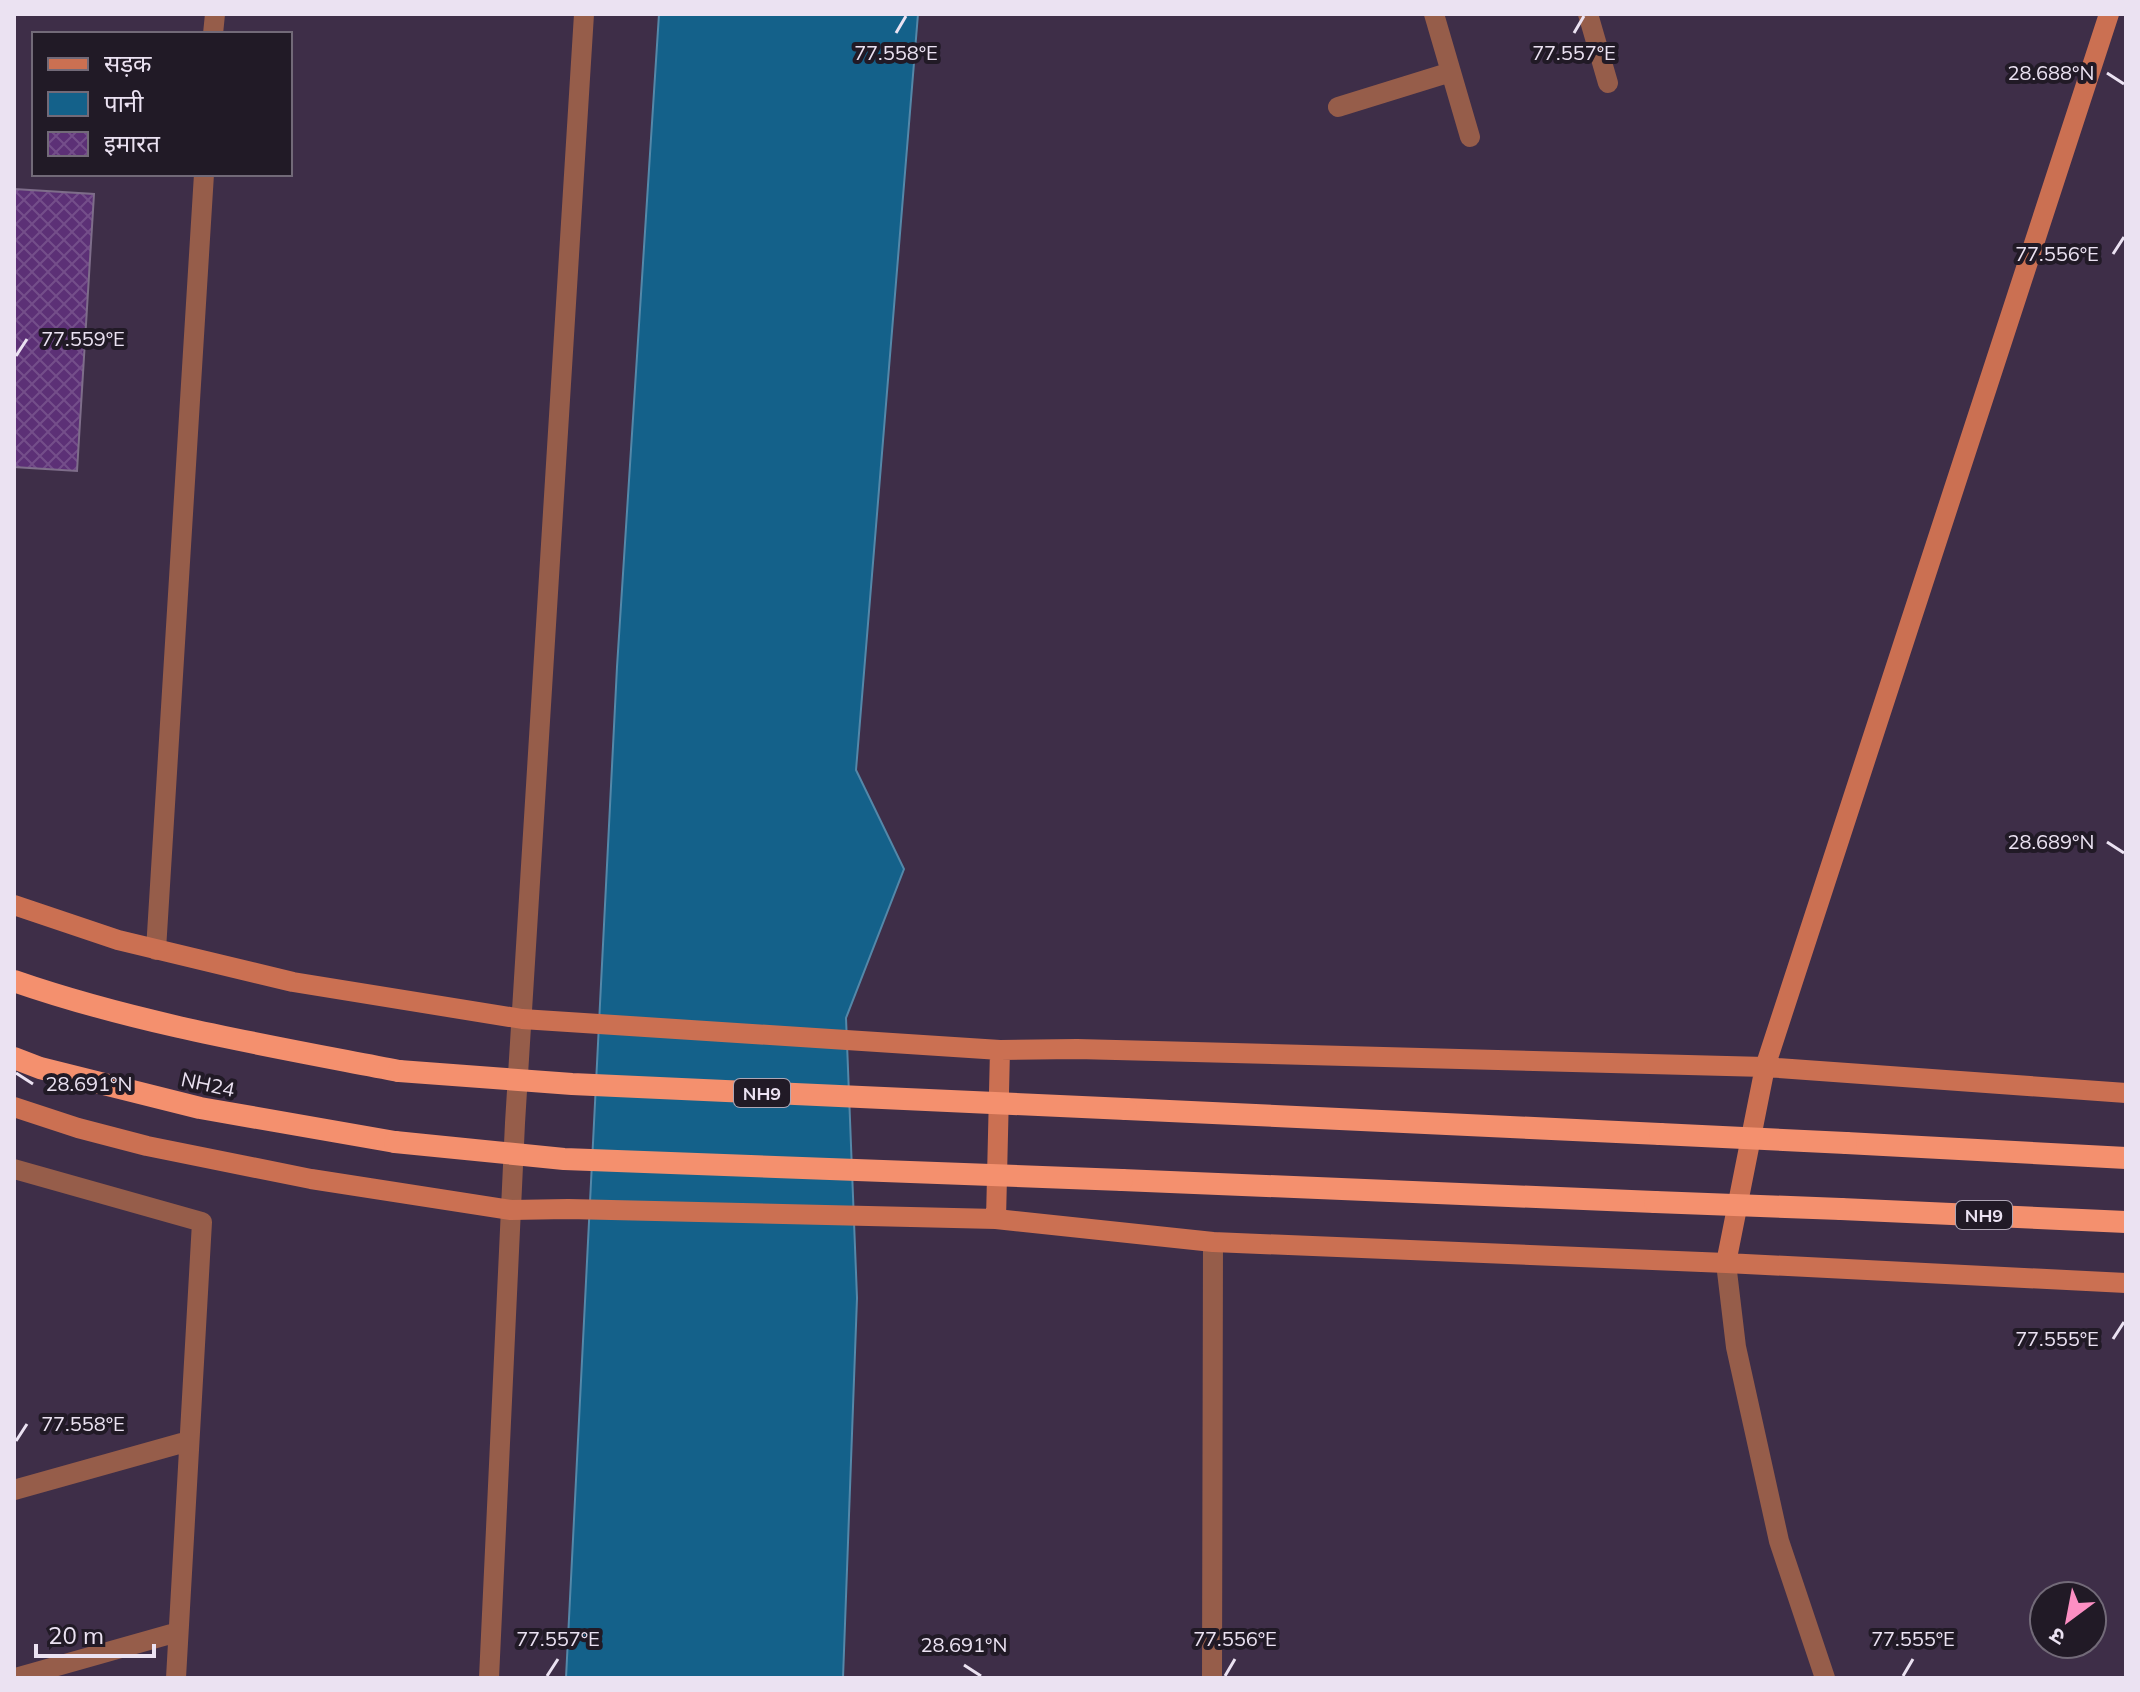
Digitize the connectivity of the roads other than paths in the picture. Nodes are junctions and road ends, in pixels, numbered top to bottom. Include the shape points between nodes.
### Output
1 (584, 14) edge
2 (1434, 14) edge
3 (1588, 14) edge
4 (2109, 14) edge
5 (1451, 72) junction
6 (1608, 83) dead end
7 (1338, 107) dead end
8 (1470, 137) dead end
9 (204, 176) edge
10 (14, 905) edge
11 (156, 950) junction
12 (14, 981) edge
13 (522, 1019) junction
14 (1000, 1050) junction
15 (14, 1058) edge
16 (1765, 1067) junction
17 (2126, 1093) edge
18 (14, 1107) edge
19 (2126, 1158) edge
20 (14, 1169) edge
21 (511, 1210) junction
22 (996, 1219) junction
23 (2126, 1222) edge
24 (1213, 1242) junction
25 (1726, 1263) junction
26 (2126, 1283) edge
27 (189, 1441) junction
28 (14, 1490) edge
29 (178, 1632) junction
30 (15, 1678) edge
31 (176, 1678) edge
32 (489, 1678) edge
33 (1212, 1678) edge
34 (1825, 1678) edge

1 - 13 street
2 - 5 street
3 - 6 street
4 - 16 main road
5 - 7 street
5 - 8 street
9 - 11 street
10 - 11 main road
11 - 13 main road via 293,982
12 - 19 highway, NH9, bridge via 225,1037 399,1071 572,1084
13 - 14 main road
13 - 21 street
14 - 16 main road
14 - 22 main road
15 - 23 highway, NH24 / NH9, bridge via 200,1108 395,1142 564,1159
16 - 17 main road
16 - 25 main road
18 - 21 main road via 147,1146 311,1179
20 - 27 street via 202,1222
21 - 22 main road
21 - 32 street
22 - 24 main road
24 - 25 main road
24 - 33 street
25 - 26 main road
25 - 34 street via 1736,1347 1779,1541
27 - 28 street
27 - 29 street
29 - 30 street
29 - 31 street

